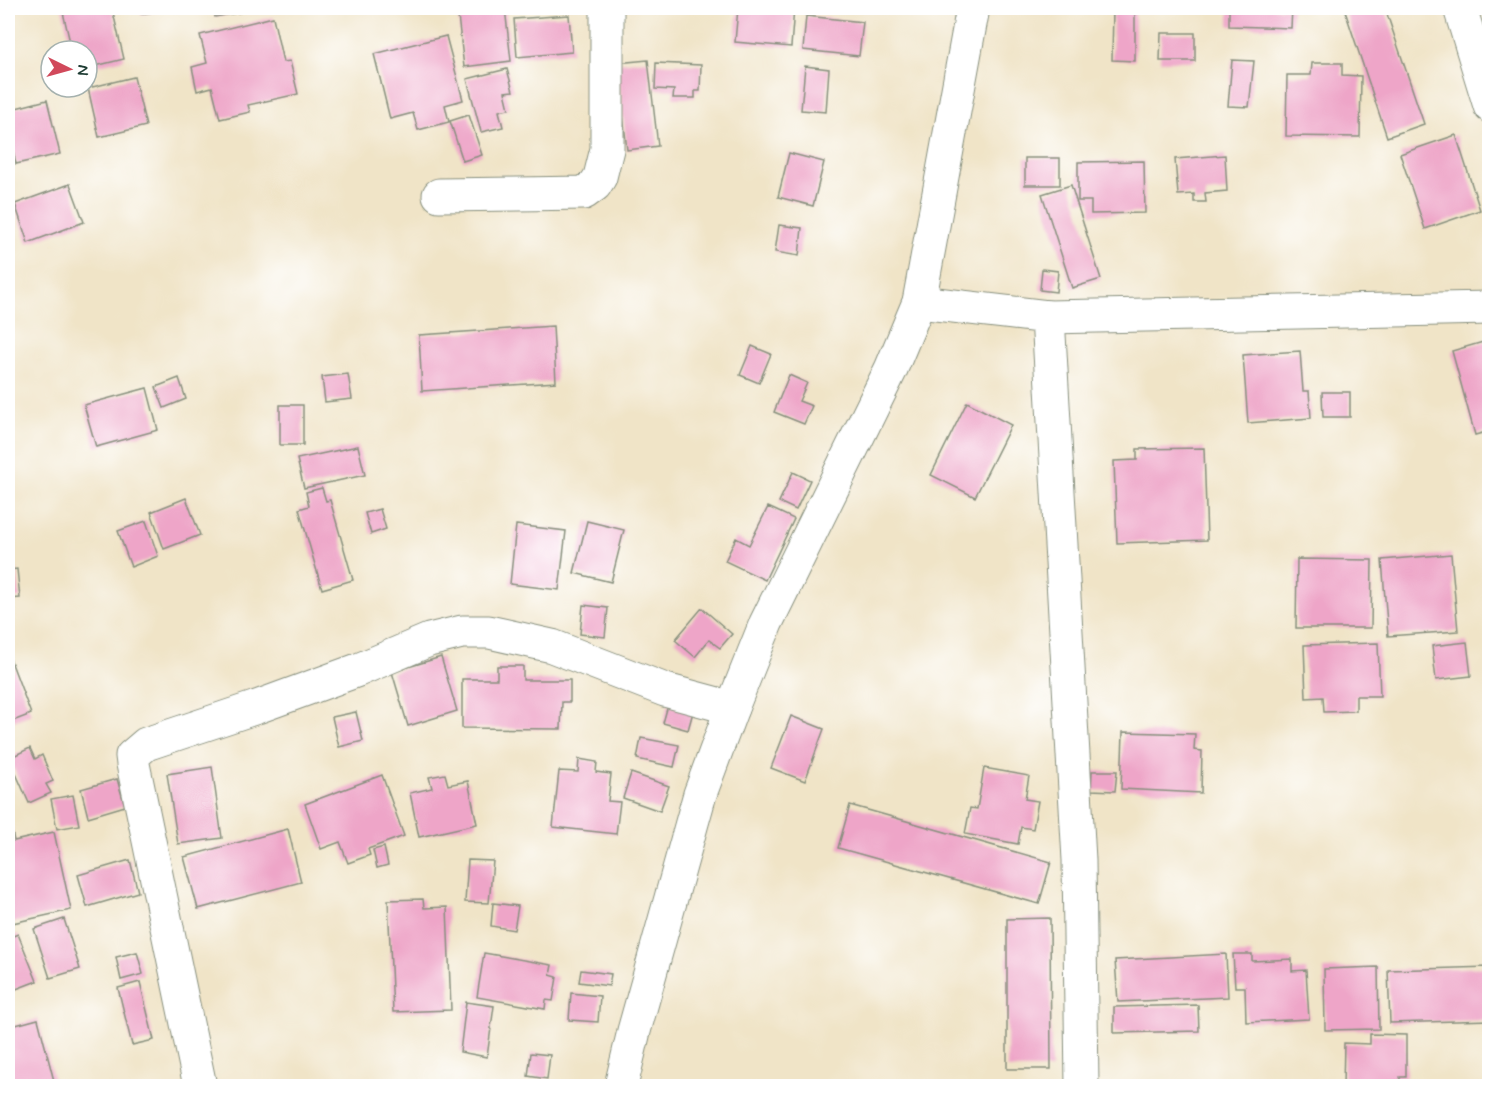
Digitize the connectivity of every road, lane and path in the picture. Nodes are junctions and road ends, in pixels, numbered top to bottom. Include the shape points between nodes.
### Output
1 (607, 8) edge
2 (973, 8) edge
3 (1460, 8) edge
4 (1490, 106) edge
5 (439, 195) dead end
6 (919, 302) junction
7 (1490, 308) edge
8 (1048, 317) junction
9 (732, 708) junction
10 (200, 1086) edge
11 (621, 1086) edge
12 (1082, 1086) edge

1 - 5 street via 607,149 595,185 584,194
2 - 6 street
3 - 4 street
6 - 8 street
6 - 9 street via 891,369 766,623
7 - 8 street
8 - 12 street via 1080,860
9 - 10 street via 664,690 552,646 489,632 462,632 429,640 358,670 137,750 132,756 133,764
9 - 11 street via 699,794

